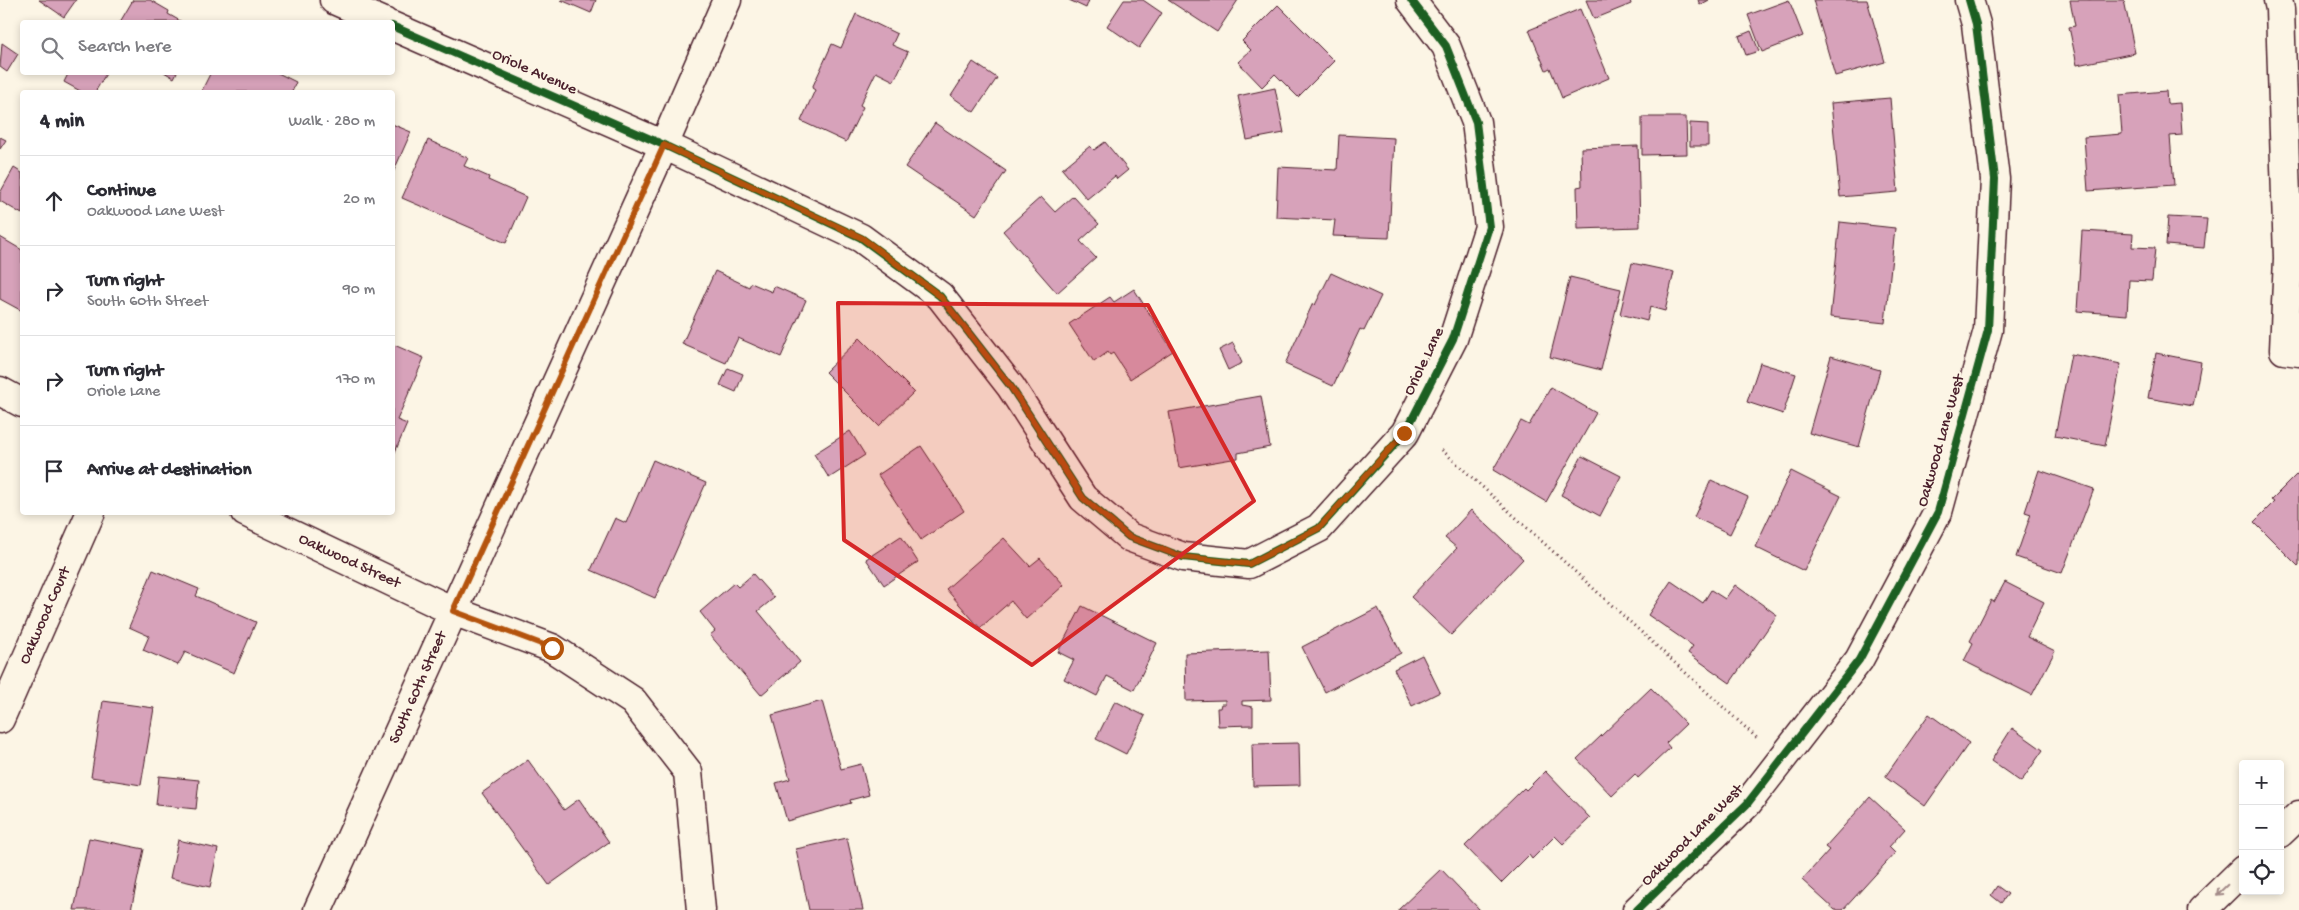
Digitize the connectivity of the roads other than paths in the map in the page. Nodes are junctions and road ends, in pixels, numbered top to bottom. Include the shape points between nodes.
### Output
1 (334, 0) edge
2 (727, 0) edge
3 (1411, 0) edge
4 (1969, 0) edge
5 (2278, 0) edge
6 (379, 20) edge
7 (395, 27) edge
8 (664, 145) junction
9 (2299, 352) edge
10 (0, 391) edge
11 (20, 402) edge
12 (90, 515) edge
13 (251, 515) edge
14 (453, 611) junction
15 (0, 719) edge
16 (2299, 815) edge
17 (2284, 829) edge
18 (2239, 874) edge
19 (318, 910) edge
20 (702, 910) edge
21 (1637, 910) edge
22 (2202, 910) edge

1 - 6 street
2 - 8 street, South 60th Street
3 - 8 street, Oriole Lane via 1446,46 1476,122 1489,227 1453,339 1404,433 1319,528 1249,564 1183,557 1129,537 1083,498 1011,387 940,296 862,238
4 - 21 street, Oakwood Lane West via 1976,24 1995,179 1988,330 1938,512 1859,660 1747,804
5 - 9 street via 2288,258 2284,350
7 - 8 street, Oriole Avenue
8 - 14 street, South 60th Street
10 - 11 street
12 - 15 street, Oakwood Court
13 - 14 street, Oakwood Street
14 - 19 street, South 60th Street
14 - 20 street via 552,648 633,701 688,772
16 - 17 street
18 -> 22 street

